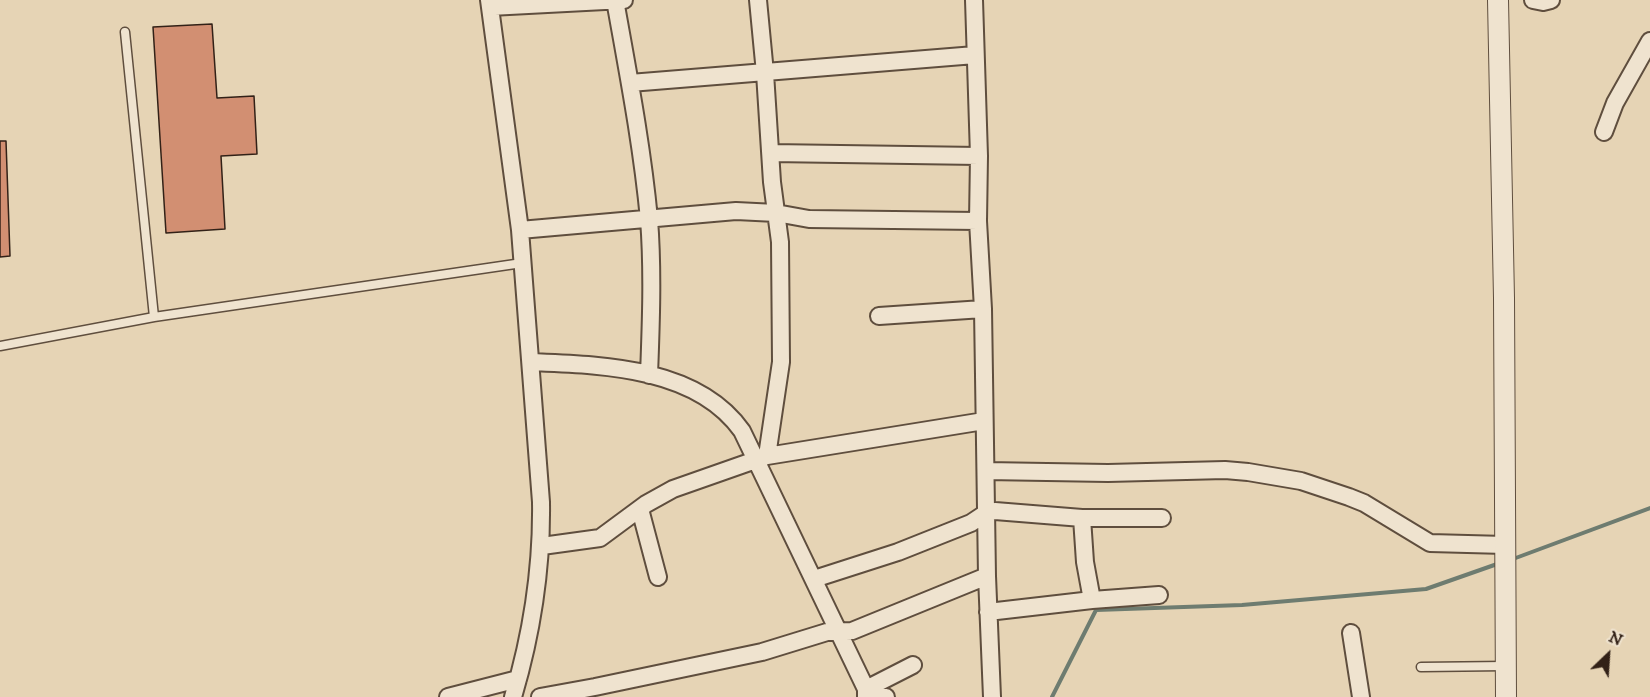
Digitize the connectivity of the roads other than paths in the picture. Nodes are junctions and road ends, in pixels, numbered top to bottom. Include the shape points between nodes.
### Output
1 (619, 0) edge
2 (758, 0) edge
3 (974, 0) edge
4 (1498, 0) edge
5 (1533, 0) edge
6 (1551, 0) edge
7 (490, 3) edge
8 (125, 32) dead end
9 (1650, 41) edge
10 (975, 55) junction
11 (765, 73) junction
12 (630, 83) junction
13 (1604, 132) dead end
14 (771, 153) junction
15 (979, 156) junction
16 (776, 213) junction
17 (649, 219) junction
18 (978, 221) junction
19 (520, 230) junction
20 (522, 263) junction
21 (983, 309) junction
22 (879, 315) dead end
23 (154, 317) junction
24 (0, 346) edge
25 (531, 362) junction
26 (649, 375) junction
27 (984, 421) junction
28 (761, 457) junction
29 (986, 471) junction
30 (640, 509) junction
31 (986, 513) junction
32 (1082, 518) junction
33 (1162, 518) dead end
34 (542, 546) junction
35 (1505, 548) junction
36 (987, 576) junction
37 (658, 577) dead end
38 (814, 579) junction
39 (1158, 595) dead end
40 (1092, 600) junction
41 (988, 612) junction
42 (837, 632) junction
43 (1351, 633) dead end
44 (913, 665) dead end
45 (1506, 666) junction
46 (1421, 667) dead end
47 (518, 679) junction
48 (867, 694) edge
49 (448, 697) edge
50 (513, 697) edge
51 (540, 697) edge
52 (886, 697) edge
53 (992, 697) edge
54 (1361, 697) edge
55 (1506, 697) edge

1 - 7 street
1 - 12 street
2 - 11 street
3 - 10 street
4 - 35 street
5 - 6 street
7 - 19 street
8 - 23 lane
9 - 13 street via 1615,103
10 - 11 street
10 - 15 street
11 - 12 street
11 - 14 street
12 - 17 street
14 - 15 street
14 - 16 street
15 - 18 street
16 - 17 street via 736,211
16 - 18 street via 809,219
16 - 28 street via 782,354
17 - 19 street
17 - 26 street
18 - 21 street
19 - 20 street
20 - 23 lane
20 - 25 street
21 - 22 street
21 - 27 street
23 - 24 lane
25 - 26 street via 586,365
25 - 34 street
26 - 28 street via 686,388 723,411
27 - 28 street
27 - 29 street
28 - 30 street via 686,483
28 - 38 street
29 - 31 street
29 - 35 street via 1248,472 1301,481 1349,497 1430,543
30 - 34 street via 600,538
30 - 37 street
31 - 32 street via 1003,510
31 - 36 street
31 - 38 street via 972,523 898,552
32 - 33 street
32 - 40 street
34 - 47 street via 534,611
35 - 45 street
36 - 41 street
36 - 42 street via 852,631
38 - 42 street
39 - 40 street
40 - 41 street
41 - 53 street
42 - 48 street
42 - 51 street via 762,652
43 - 54 street
44 - 48 street
45 - 46 lane
45 - 55 street
47 - 49 street
47 - 50 street
48 - 52 street

